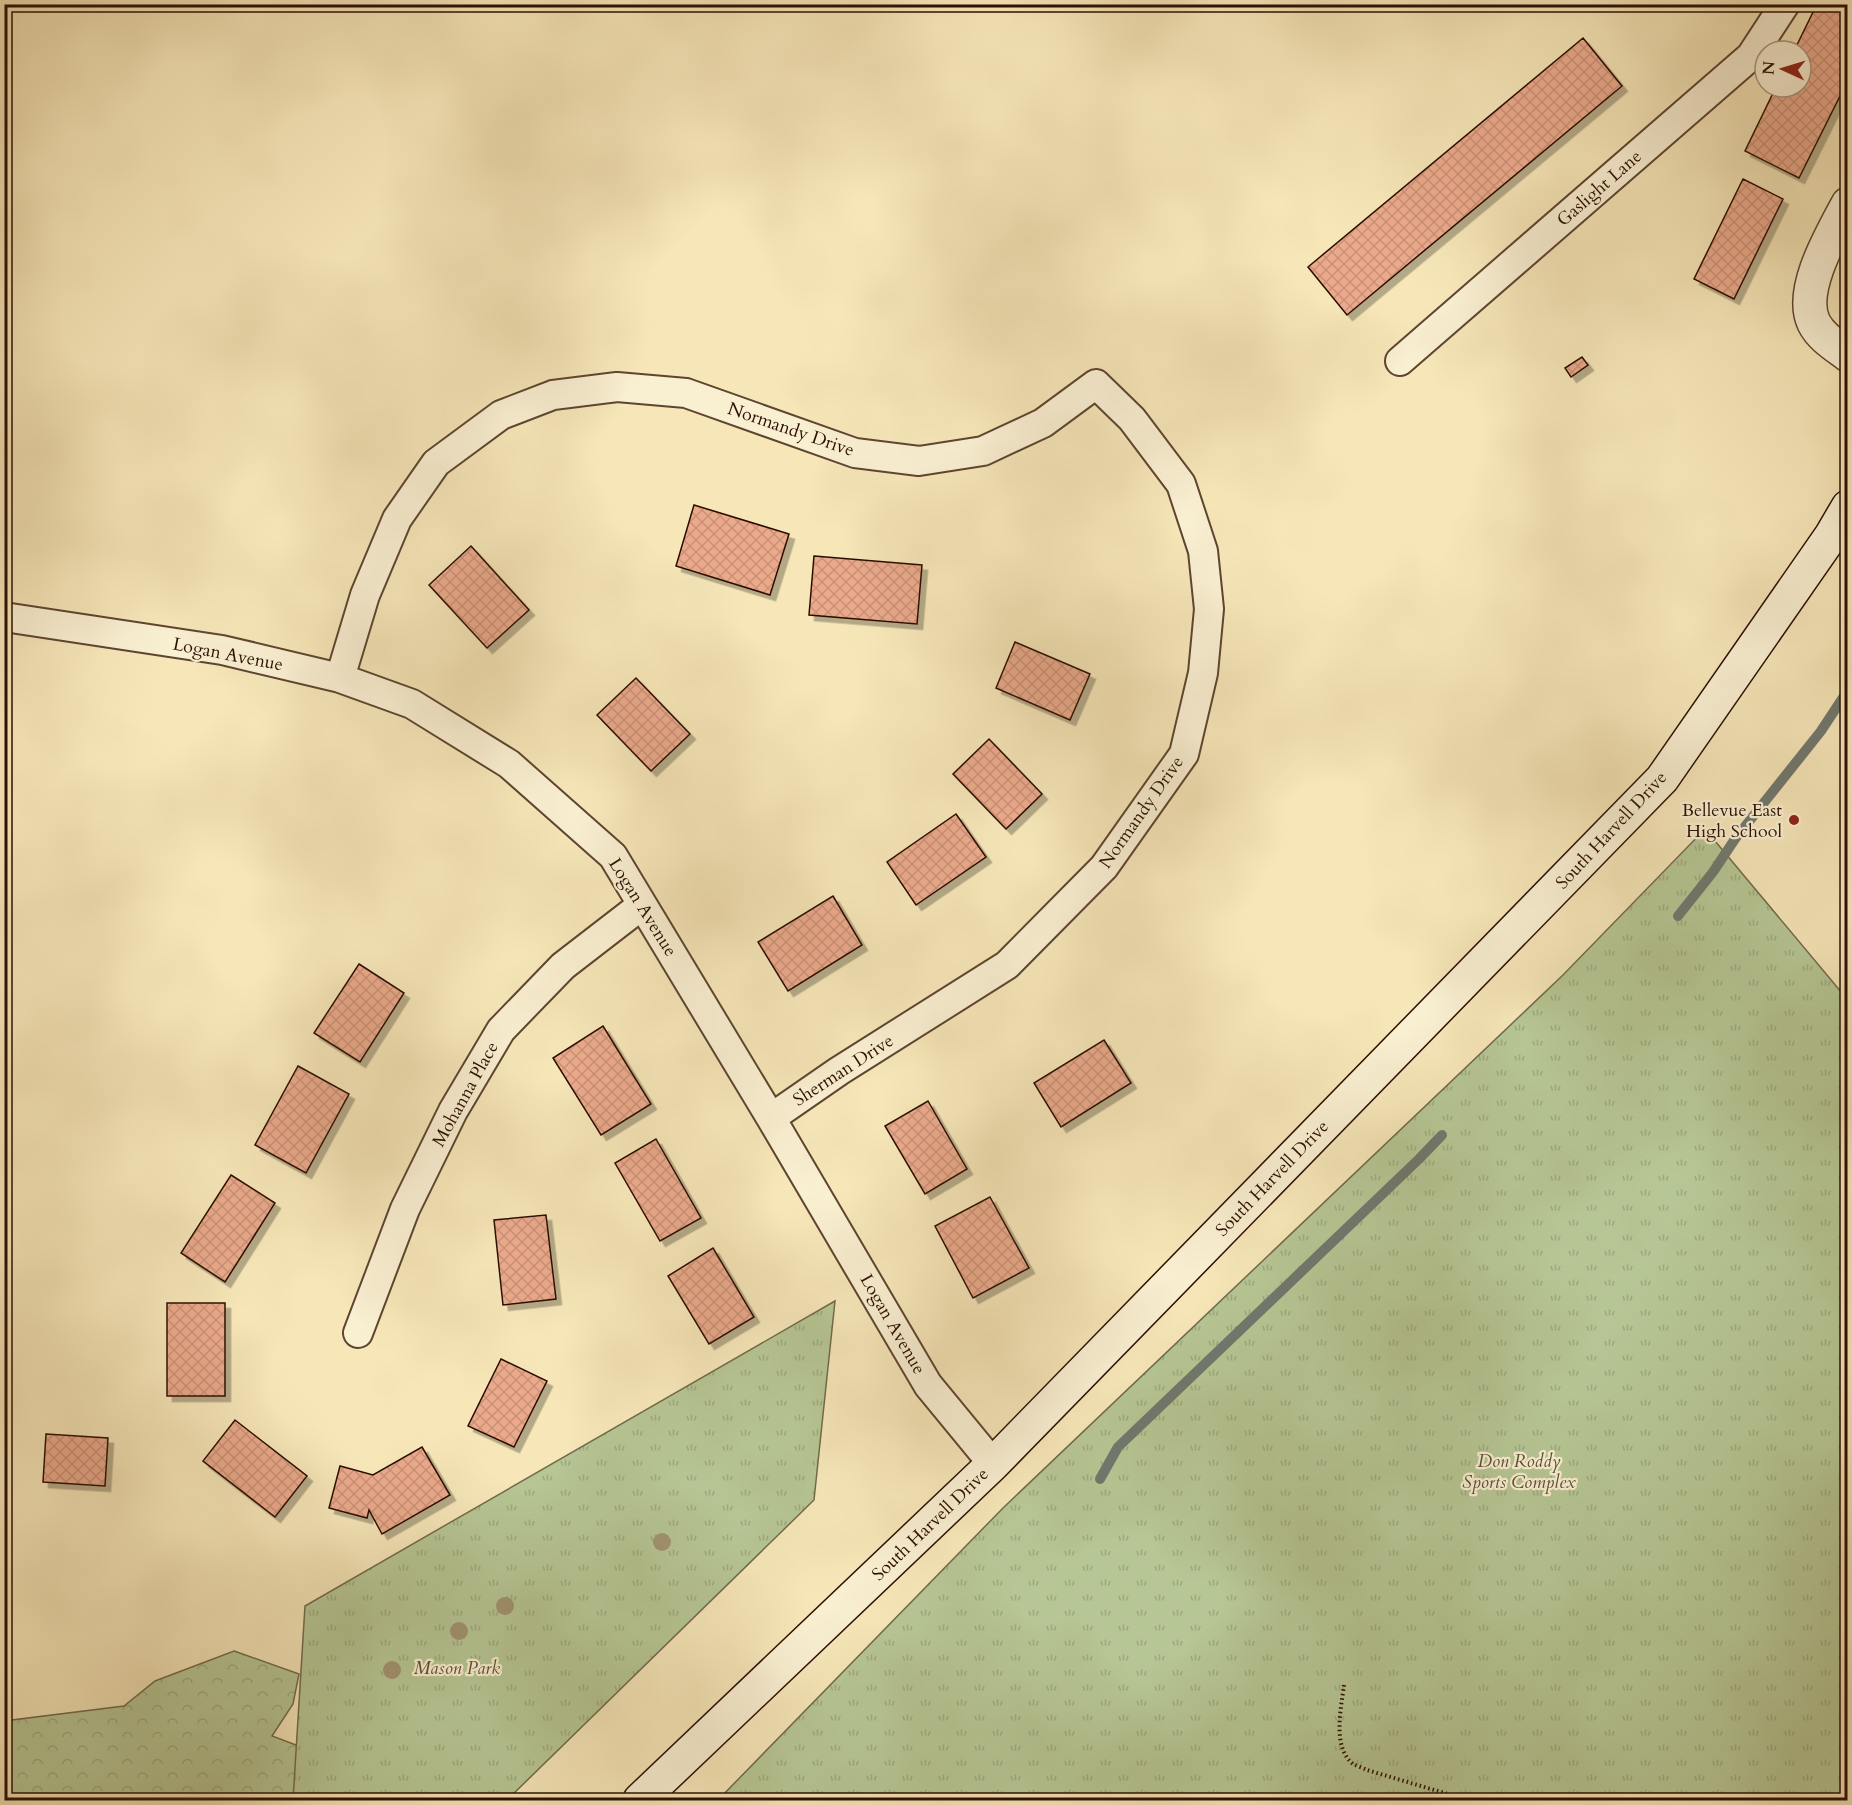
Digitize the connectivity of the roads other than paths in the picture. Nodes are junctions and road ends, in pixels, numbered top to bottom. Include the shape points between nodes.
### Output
1 (1785, 4) edge
2 (1848, 204) edge
3 (1848, 355) edge
4 (1400, 361) dead end
5 (1848, 507) edge
6 (4, 617) edge
7 (340, 678) junction
8 (642, 905) junction
9 (915, 1023) joint
10 (771, 1118) junction
11 (358, 1333) dead end
12 (993, 1464) junction
13 (640, 1800) edge

1 - 4 street, Gaslight Lane via 1751,56
2 - 3 main road via 1817,269 1809,308 1814,324 1826,339
5 - 12 main road, South Harvell Drive via 1662,778
6 - 7 street, Logan Avenue via 222,650
7 - 8 street, Logan Avenue via 412,704 509,764 613,856
7 - 9 street, Normandy Drive via 365,595 397,519 436,463 501,415 553,395 617,387 686,393 855,453 919,461 983,451 1043,423 1096,384 1132,419 1181,484 1203,551 1209,609 1203,673 1184,753 1104,867 1015,957
8 - 10 street, Logan Avenue
8 - 11 street, Mohanna Place via 563,966 501,1030 453,1111 405,1209
9 - 10 street, Sherman Drive
10 - 12 street, Logan Avenue via 928,1385
12 - 13 main road, South Harvell Drive

